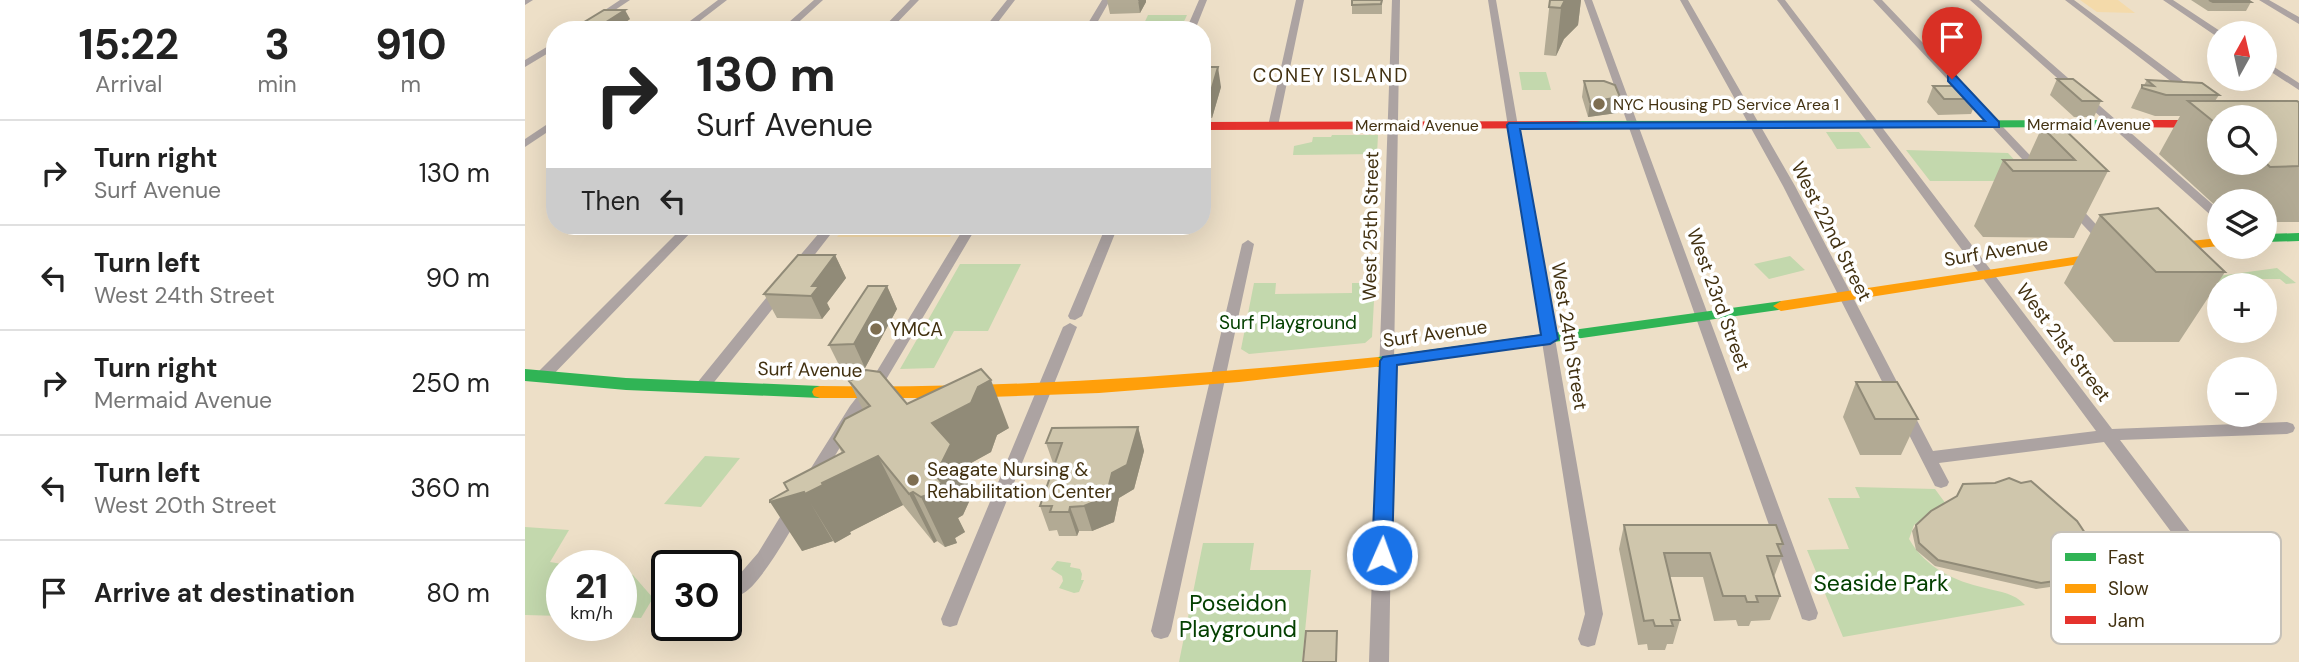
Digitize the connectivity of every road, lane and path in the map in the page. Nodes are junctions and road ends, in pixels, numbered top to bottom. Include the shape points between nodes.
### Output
1 (626, 0) edge
2 (723, 0) edge
3 (819, 0) edge
4 (915, 0) edge
5 (1011, 0) edge
6 (1106, 0) edge
7 (1203, 0) edge
8 (1300, 0) edge
9 (1396, 0) edge
10 (1492, 0) edge
11 (1588, 0) edge
12 (1685, 0) edge
13 (1781, 0) edge
14 (1877, 0) edge
15 (1974, 0) edge
16 (2069, 0) edge
17 (2167, 0) edge
18 (2263, 0) edge
19 (593, 21) edge
20 (694, 21) edge
21 (794, 21) edge
22 (894, 21) edge
23 (994, 21) edge
24 (1094, 21) edge
25 (1194, 21) edge
26 (2299, 21) edge
27 (2207, 26) edge
28 (546, 51) edge
29 (525, 64) edge
30 (2277, 72) edge
31 (2299, 87) edge
32 (2206, 103) edge
33 (2207, 118) edge
34 (1874, 124) junction
35 (1995, 124) junction
36 (2114, 124) junction
37 (546, 125) edge
38 (1393, 125) junction
39 (1513, 125) junction
40 (1633, 125) junction
41 (1754, 125) junction
42 (1211, 126) edge
43 (1273, 126) junction
44 (525, 127) edge
45 (546, 129) edge
46 (525, 144) edge
47 (2049, 181) edge
48 (2058, 191) edge
49 (2207, 205) edge
50 (682, 235) edge
51 (824, 235) edge
52 (965, 235) edge
53 (1108, 235) edge
54 (2299, 237) edge
55 (2277, 238) edge
56 (2207, 243) edge
57 (1248, 244) dead end
58 (2157, 249) edge
59 (2115, 251) joint
60 (1987, 274) junction
61 (1845, 295) junction
62 (1703, 316) junction
63 (1550, 339) junction
64 (1388, 361) junction
65 (525, 375) edge
66 (543, 377) junction
67 (1218, 378) junction
68 (702, 387) junction
69 (1045, 388) junction
70 (869, 391) junction
71 (2287, 428) dead end
72 (2108, 435) junction
73 (1928, 458) junction
74 (1941, 482) dead end
75 (2181, 532) edge
76 (742, 583) edge
77 (1809, 613) dead end
78 (950, 619) dead end
79 (1161, 631) dead end
80 (1588, 639) dead end
81 (1379, 662) edge

1 - 19 street
2 - 20 street
3 - 21 street
4 - 22 street
5 - 23 street
6 - 24 street
7 - 25 street
8 - 43 street
9 - 38 street, West 25th Street
10 - 39 street, West 24th Street
11 - 40 street, West 23rd Street
12 - 41 street, West 22nd Street
13 - 34 street, West 21st Street
14 - 35 street
15 - 36 street
16 - 32 street
17 - 27 street
18 - 26 street
28 - 29 street
30 - 31 street
33 - 36 main road, Mermaid Avenue
34 - 35 main road, Mermaid Avenue
34 - 41 main road, Mermaid Avenue
34 - 60 street, West 21st Street
35 - 36 main road, Mermaid Avenue
35 - 47 street
36 - 49 street
37 - 44 street
38 - 39 main road, Mermaid Avenue
38 - 43 main road, Mermaid Avenue
38 - 64 street, West 25th Street
39 - 40 main road, Mermaid Avenue
39 - 63 street, West 24th Street
40 - 41 main road, Mermaid Avenue
40 - 62 street, West 23rd Street
41 - 61 street, West 22nd Street
42 - 43 main road, Mermaid Avenue
45 - 46 street
48 - 59 street
50 - 66 street
51 - 68 street
52 - 70 street
53 - 69 street
54 - 55 main road
56 - 58 main road
57 - 67 street
59 - 60 main road, Surf Avenue
60 - 61 main road, Surf Avenue
60 - 72 street, West 21st Street
61 - 62 main road, Surf Avenue
61 - 73 street, West 22nd Street
62 - 63 main road, Surf Avenue
62 - 77 street, West 23rd Street
63 - 64 main road, Surf Avenue
63 - 80 street, West 24th Street via 1594,614
64 - 67 main road, Surf Avenue
64 - 81 street, West 25th Street
65 - 66 main road, Surf Avenue
66 - 68 main road, Surf Avenue
67 - 69 main road, Surf Avenue
67 - 79 street
68 - 70 main road, Surf Avenue
69 - 70 main road, Surf Avenue
69 - 78 street
70 - 76 street via 764,558
71 - 72 street
72 - 73 street
72 - 75 street, West 21st Street
73 - 74 street, West 22nd Street

